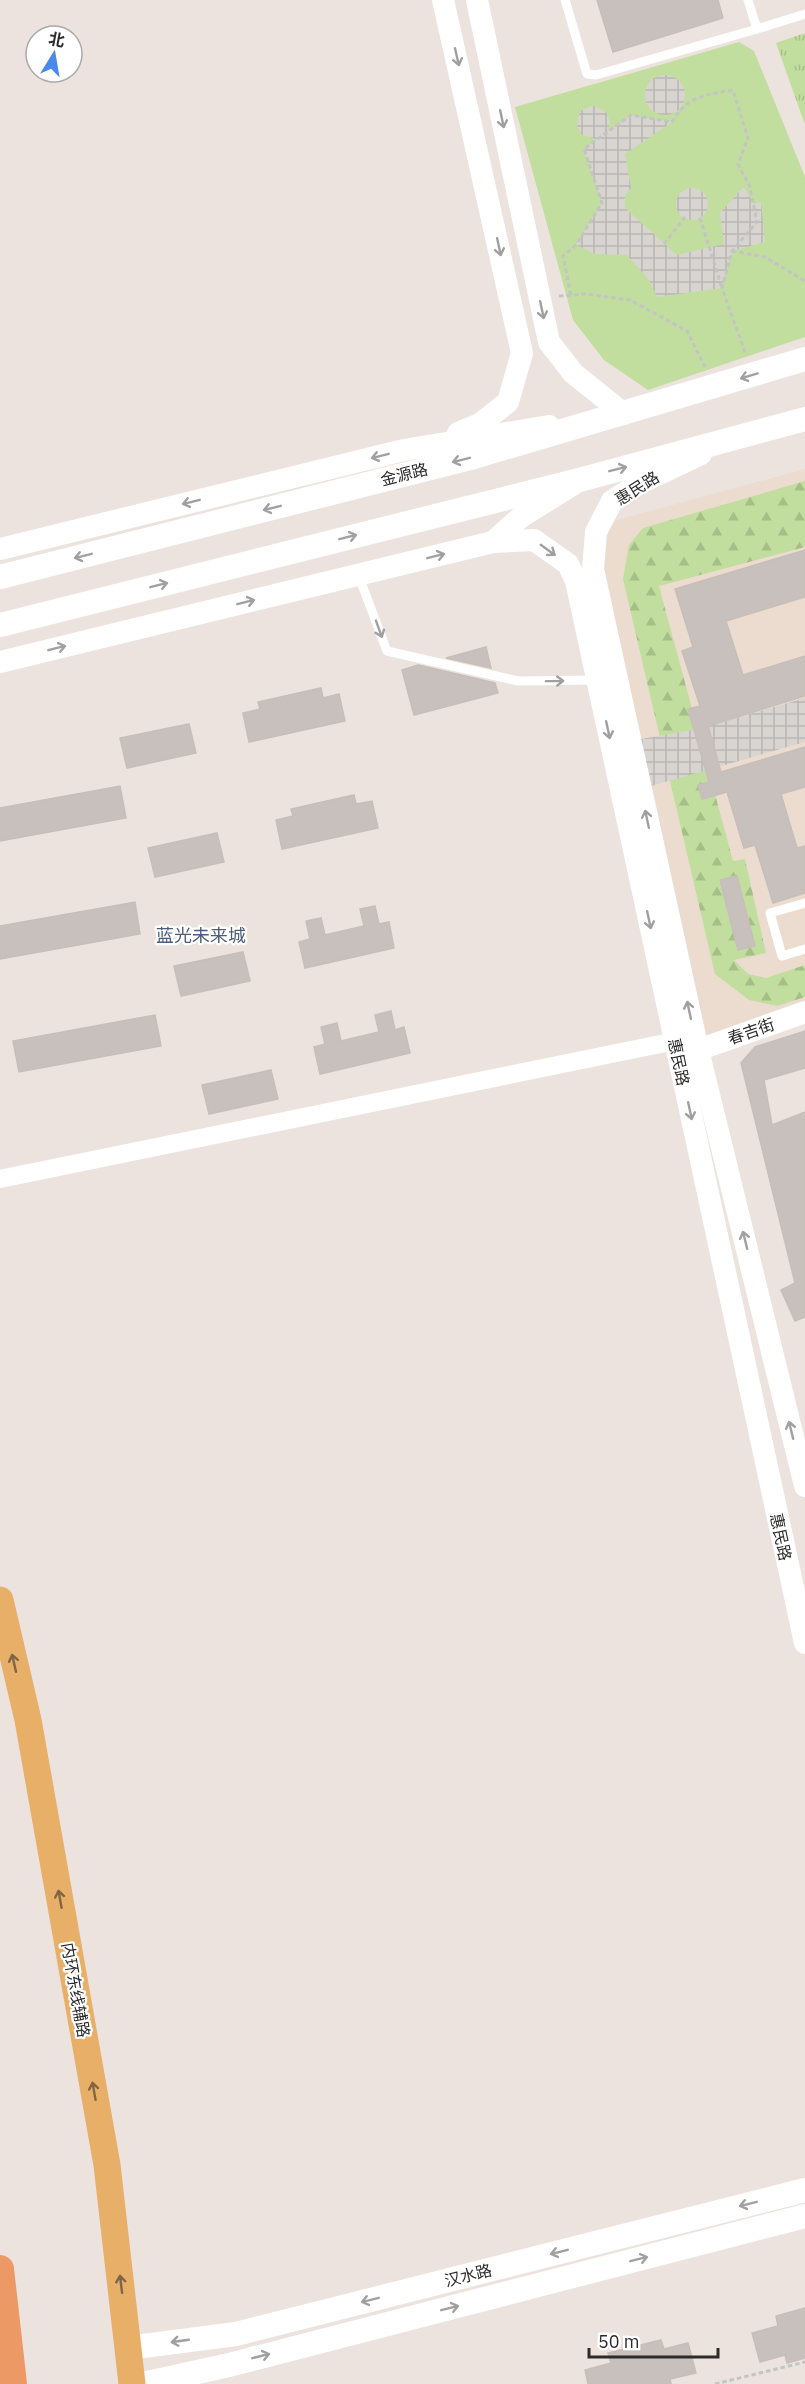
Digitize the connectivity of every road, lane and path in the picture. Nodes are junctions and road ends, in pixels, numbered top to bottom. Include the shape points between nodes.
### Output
1 (443, 0) edge
2 (477, 0) edge
3 (565, 0) edge
4 (748, 0) edge
5 (805, 15) edge
6 (757, 29) junction
7 (685, 217) dead end
8 (700, 218) dead end
9 (664, 244) dead end
10 (732, 251) junction
11 (805, 281) edge
12 (722, 288) junction
13 (571, 295) junction
14 (540, 297) junction
15 (805, 359) edge
16 (753, 375) junction
17 (715, 386) junction
18 (624, 414) junction
19 (805, 419) edge
20 (731, 440) junction
21 (416, 448) junction
22 (583, 479) junction
23 (493, 542) junction
24 (0, 549) edge
25 (358, 574) junction
26 (0, 577) edge
27 (0, 625) edge
28 (0, 662) edge
29 (597, 680) junction
30 (805, 903) edge
31 (805, 949) edge
32 (805, 1012) edge
33 (675, 1041) junction
34 (698, 1050) junction
35 (0, 1179) edge
36 (805, 1486) edge
37 (0, 1600) edge
38 (805, 1643) edge
39 (805, 2190) edge
40 (805, 2216) edge
41 (0, 2269) edge
42 (5, 2316) junction
43 (128, 2348) junction
44 (805, 2362) edge
45 (13, 2384) edge
46 (28, 2384) edge
47 (132, 2384) edge
48 (143, 2384) edge
49 (715, 2384) edge

1 -> 21 street via 522,353 508,402 480,424
2 -> 14 street
3 - 6 lane via 587,74 596,75
4 - 6 lane
5 - 6 lane
7 - 9 path
8 - 12 path
10 - 11 path via 765,256
10 - 12 path
10 - 13 path via 757,222 750,188 738,164 748,138 733,90 699,97 680,109 672,122 631,115 584,149 602,203 576,245 563,256
12 - 16 path
13 - 14 path
13 - 17 path via 630,300 687,331
14 -> 18 street via 549,342 573,373
15 - 16 main road, 金源路
16 -> 17 main road, 金源路
17 - 18 main road, 金源路
18 - 21 street
18 -> 26 main road, 金源路 via 474,457
19 - 20 main road
22 -> 20 main road
34 -> 20 street, 惠民路 via 593,569 596,532 612,501 640,483
21 -> 24 street
22 - 23 street via 521,517
27 -> 22 main road
25 -> 23 street, 惠民路
23 -> 29 street, 惠民路 via 534,540 568,564 576,581
28 -> 25 street, 惠民路
25 -> 29 lane via 387,651 518,681
29 -> 33 street, 惠民路
30 - 31 lane via 770,913 782,956
32 - 34 street, 春吉街
33 - 35 street
33 -> 38 street, 惠民路
36 -> 34 street, 惠民路
43 -> 37 main road, 内环东线辅路 via 107,2165 28,1720
39 -> 43 main road, 汉水路 via 236,2334
48 -> 40 main road, 汉水路
41 - 42 highway
42 - 45 highway
42 - 46 highway
43 - 47 main road, 内环东线辅路
44 - 49 path

